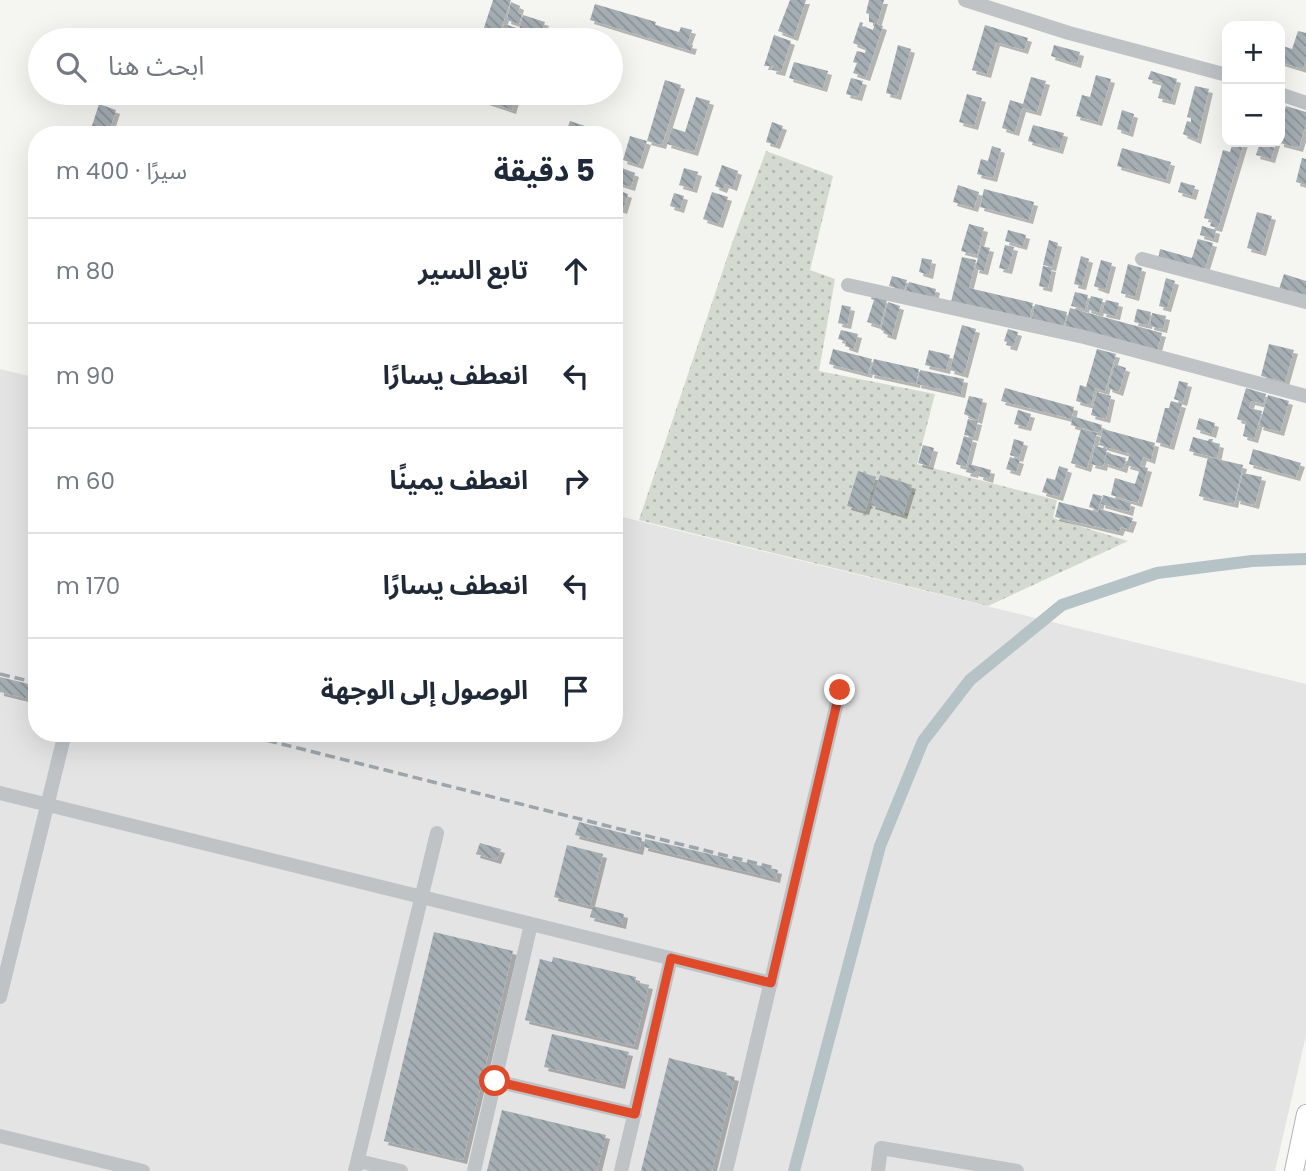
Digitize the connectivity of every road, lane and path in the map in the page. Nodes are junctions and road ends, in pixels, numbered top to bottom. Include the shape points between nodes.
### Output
1 (965, 0) edge
2 (1222, 74) edge
3 (1285, 96) edge
4 (1306, 103) edge
5 (1142, 259) dead end
6 (848, 285) dead end
7 (1306, 302) edge
8 (1306, 396) edge
9 (840, 690) dead end
10 (63, 742) edge
11 (0, 793) edge
12 (47, 804) junction
13 (437, 833) dead end
14 (422, 897) junction
15 (531, 924) junction
16 (671, 958) junction
17 (771, 983) junction
18 (0, 997) edge
19 (495, 1081) junction
20 (635, 1114) junction
21 (1306, 1114) edge
22 (0, 1136) edge
23 (1303, 1146) edge
24 (357, 1166) edge
25 (142, 1171) edge
26 (401, 1171) edge
27 (474, 1171) edge
28 (621, 1171) edge
29 (726, 1171) edge
30 (877, 1171) edge
31 (1017, 1171) edge
32 (1294, 1171) edge

1 - 2 street
3 - 4 street
5 - 7 street
6 - 8 street via 1084,337
9 - 17 street
10 - 12 street
11 - 12 street
12 - 14 street
12 - 18 street
13 - 14 street
14 - 15 street
14 - 24 street
15 - 16 street
15 - 19 street
16 - 17 street
16 - 20 street
17 - 29 street
19 - 20 street
19 - 27 street
20 - 28 street
21 - 23 main road
22 - 25 street
23 - 32 main road
24 - 26 street
30 - 31 street via 881,1149

